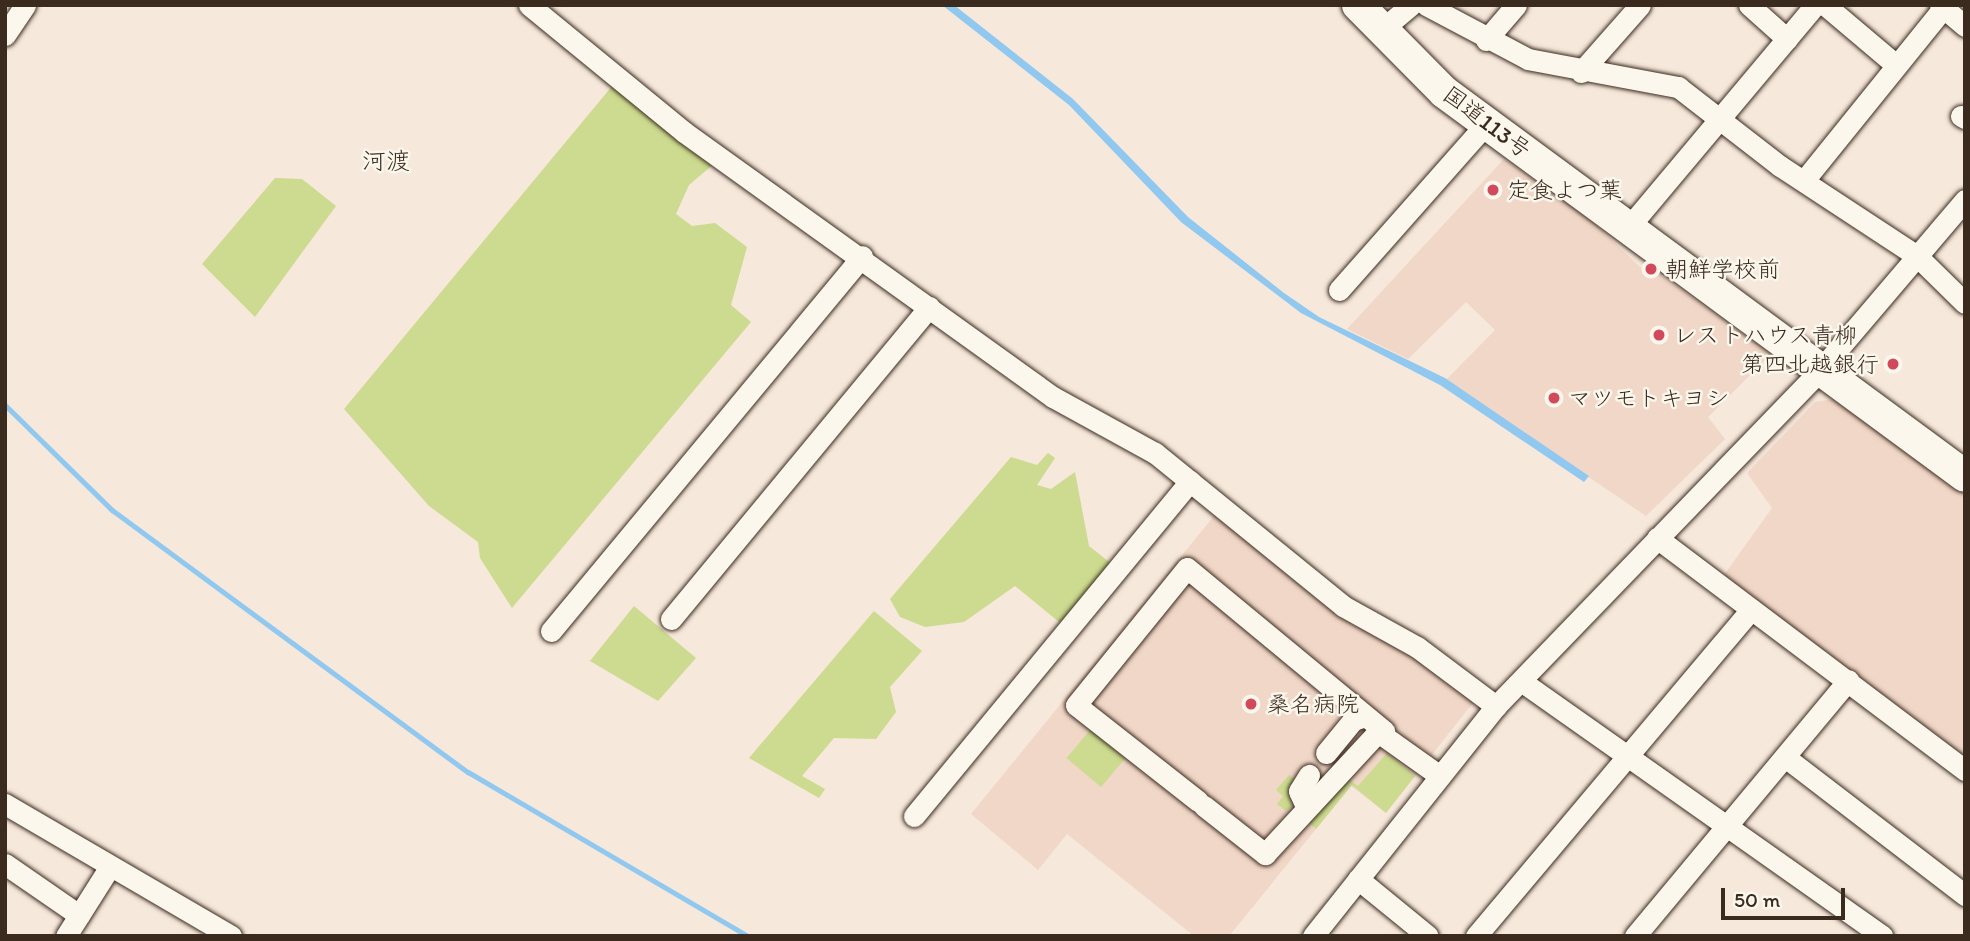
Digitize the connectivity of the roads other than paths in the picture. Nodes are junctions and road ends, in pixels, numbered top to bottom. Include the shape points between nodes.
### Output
1 (25, 5) edge
2 (529, 5) edge
3 (1357, 5) edge
4 (1411, 5) edge
5 (1426, 5) edge
6 (1516, 5) edge
7 (1640, 5) edge
8 (1749, 5) edge
9 (1815, 5) edge
10 (1825, 5) edge
11 (1941, 7) edge
12 (1965, 26) edge
13 (1380, 31) junction
14 (5, 35) edge
15 (1787, 39) junction
16 (1486, 40) junction
17 (1896, 65) junction
18 (1581, 72) junction
19 (1723, 117) junction
20 (1487, 123) junction
21 (1806, 178) junction
22 (1965, 200) edge
23 (1628, 228) junction
24 (862, 256) junction
25 (1917, 256) junction
26 (1339, 290) dead end
27 (1965, 303) edge
28 (929, 307) junction
29 (1821, 369) junction
30 (1965, 476) edge
31 (1190, 481) junction
32 (1657, 538) junction
33 (1751, 609) junction
34 (671, 619) dead end
35 (551, 631) dead end
36 (1848, 680) junction
37 (1521, 681) junction
38 (1496, 706) junction
39 (1364, 716) junction
40 (1384, 732) junction
41 (1326, 753) dead end
42 (1629, 754) junction
43 (1785, 757) junction
44 (1965, 770) edge
45 (1309, 775) dead end
46 (1440, 776) junction
47 (5, 804) edge
48 (1306, 804) junction
49 (914, 816) dead end
50 (1728, 826) junction
51 (5, 864) edge
52 (109, 868) junction
53 (1358, 879) junction
54 (1965, 895) edge
55 (79, 915) junction
56 (66, 936) edge
57 (231, 936) edge
58 (1314, 936) edge
59 (1428, 936) edge
60 (1476, 936) edge
61 (1635, 936) edge
62 (1882, 936) edge

1 - 14 street
2 - 24 street via 684,132
3 - 13 highway, 国道113号
4 - 13 street
5 - 16 street
6 - 16 street
7 - 18 street
8 - 15 street
9 - 15 street
10 - 17 street
11 - 12 street
11 - 17 street
13 - 20 highway, 国道113号
15 - 19 street
16 - 18 street via 1528,59
17 - 21 street
18 - 19 street via 1678,87
19 - 21 street via 1780,166
19 - 23 street
20 - 23 highway, 国道113号
20 - 26 street
21 - 25 street
22 - 25 street
23 - 29 highway, 国道113号
24 - 28 street
24 - 35 street
25 - 27 street
25 - 29 street
28 - 31 street via 1052,397 1122,431
28 - 34 street
29 - 30 highway, 国道113号
29 - 32 street
31 - 38 street via 1342,606 1417,648
31 - 49 street
32 - 33 street
32 - 37 street
33 - 36 street
33 - 42 street
36 - 43 street
36 - 44 street
37 - 38 street
37 - 42 street
38 - 46 street
39 - 40 street
39 - 41 street via 1353,720
39 - 48 street via 1187,568 1076,705 1265,854
40 - 46 street
40 - 48 street via 1372,735 1319,800
42 - 50 street
42 - 60 street
43 - 50 street
43 - 54 street
45 - 48 street via 1299,788
46 - 53 street
47 - 52 street
50 - 61 street
50 - 62 street
51 - 55 street
52 - 55 street
52 - 57 street
53 - 58 street
53 - 59 street
55 - 56 street

